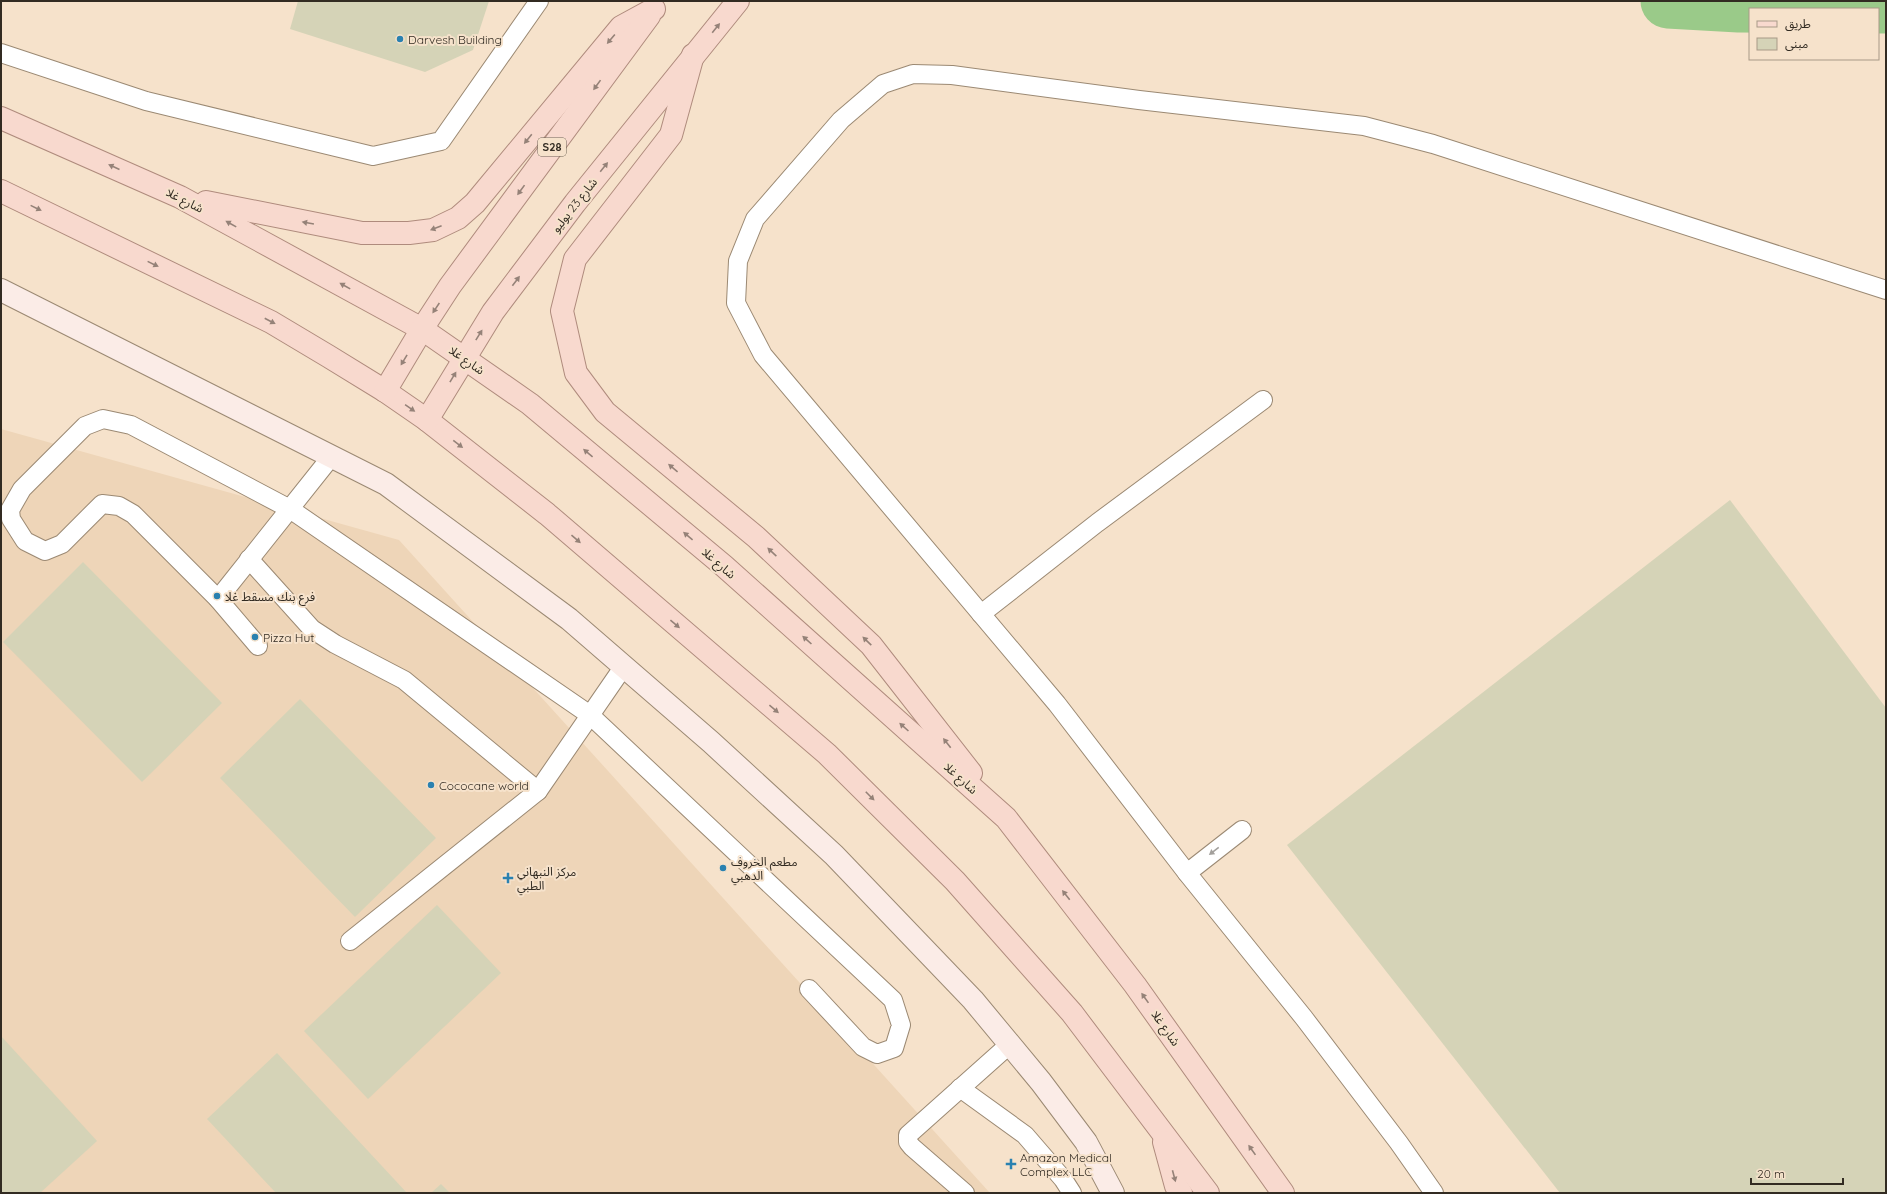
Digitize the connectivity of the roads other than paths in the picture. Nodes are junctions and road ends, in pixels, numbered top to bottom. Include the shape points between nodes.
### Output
1 (539, 1) edge
2 (738, 1) edge
3 (657, 5) edge
4 (1, 53) edge
5 (693, 55) junction
6 (1, 118) edge
7 (1, 190) edge
8 (180, 197) junction
9 (1, 290) edge
10 (1886, 290) edge
11 (422, 329) junction
12 (465, 357) junction
13 (385, 391) junction
14 (1262, 400) dead end
15 (427, 420) junction
16 (331, 457) junction
17 (290, 509) junction
18 (250, 559) junction
19 (218, 599) junction
20 (981, 614) junction
21 (258, 646) dead end
22 (624, 666) junction
23 (590, 715) junction
24 (538, 790) junction
25 (1006, 818) junction
26 (1242, 830) dead end
27 (1187, 873) junction
28 (350, 941) dead end
29 (809, 989) dead end
30 (1010, 1044) junction
31 (960, 1088) junction
32 (1161, 1132) junction
33 (1267, 1171) junction
34 (965, 1193) edge
35 (1072, 1193) edge
36 (1113, 1193) edge
37 (1181, 1193) edge
38 (1208, 1193) edge
39 (1283, 1193) edge
40 (1297, 1193) edge
41 (1434, 1193) edge

1 - 4 lane via 440,142 373,156 146,101
5 -> 2 main road, شارع 23 يوليو
3 -> 8 main road via 621,27 475,203 458,218 433,230 362,233
3 -> 11 main road, S28 via 450,286
12 -> 5 main road, شارع 23 يوليو via 493,312 552,233
25 -> 5 main road via 871,645 756,537 605,412 576,373 562,311 575,259 671,135
8 -> 6 main road, شارع غلا
7 -> 13 main road via 271,322
11 -> 8 main road, شارع غلا
9 - 16 street
10 - 20 lane via 1433,144 1364,126 952,75 913,74 884,84 841,120 755,219 738,261 736,303 763,355
11 - 12 main road, شارع غلا
11 -> 13 main road, S28
15 -> 12 main road, شارع 23 يوليو
25 -> 12 main road, شارع غلا via 724,566 530,404
13 -> 15 main road
14 - 20 lane via 1097,523
15 -> 32 main road via 547,514 827,754 970,898 1072,1013
16 - 17 lane
16 - 22 street via 386,484 569,619
17 - 18 lane
17 - 19 lane via 131,426 103,419 85,426 22,489 10,510 11,519 25,541 45,552 62,544 102,504 119,506 133,514
17 - 23 lane
18 - 19 lane
18 - 24 lane via 312,629 404,680
19 - 21 lane
20 - 27 lane via 1057,704
22 - 23 lane
22 - 30 street via 834,855 973,1000
23 - 24 lane
23 - 29 lane via 893,1000 901,1025 894,1048 877,1054 863,1047
24 - 28 lane
33 -> 25 main road, شارع غلا via 1135,985
26 -> 27 lane
27 - 41 lane via 1304,1018
30 - 31 lane
30 - 36 street via 1086,1142
31 - 34 lane via 912,1130 908,1135 908,1142
31 - 35 lane via 1025,1135
32 -> 37 main road via 1176,1186
32 - 38 main road
33 - 39 main road, شارع غلا
33 - 40 main road

